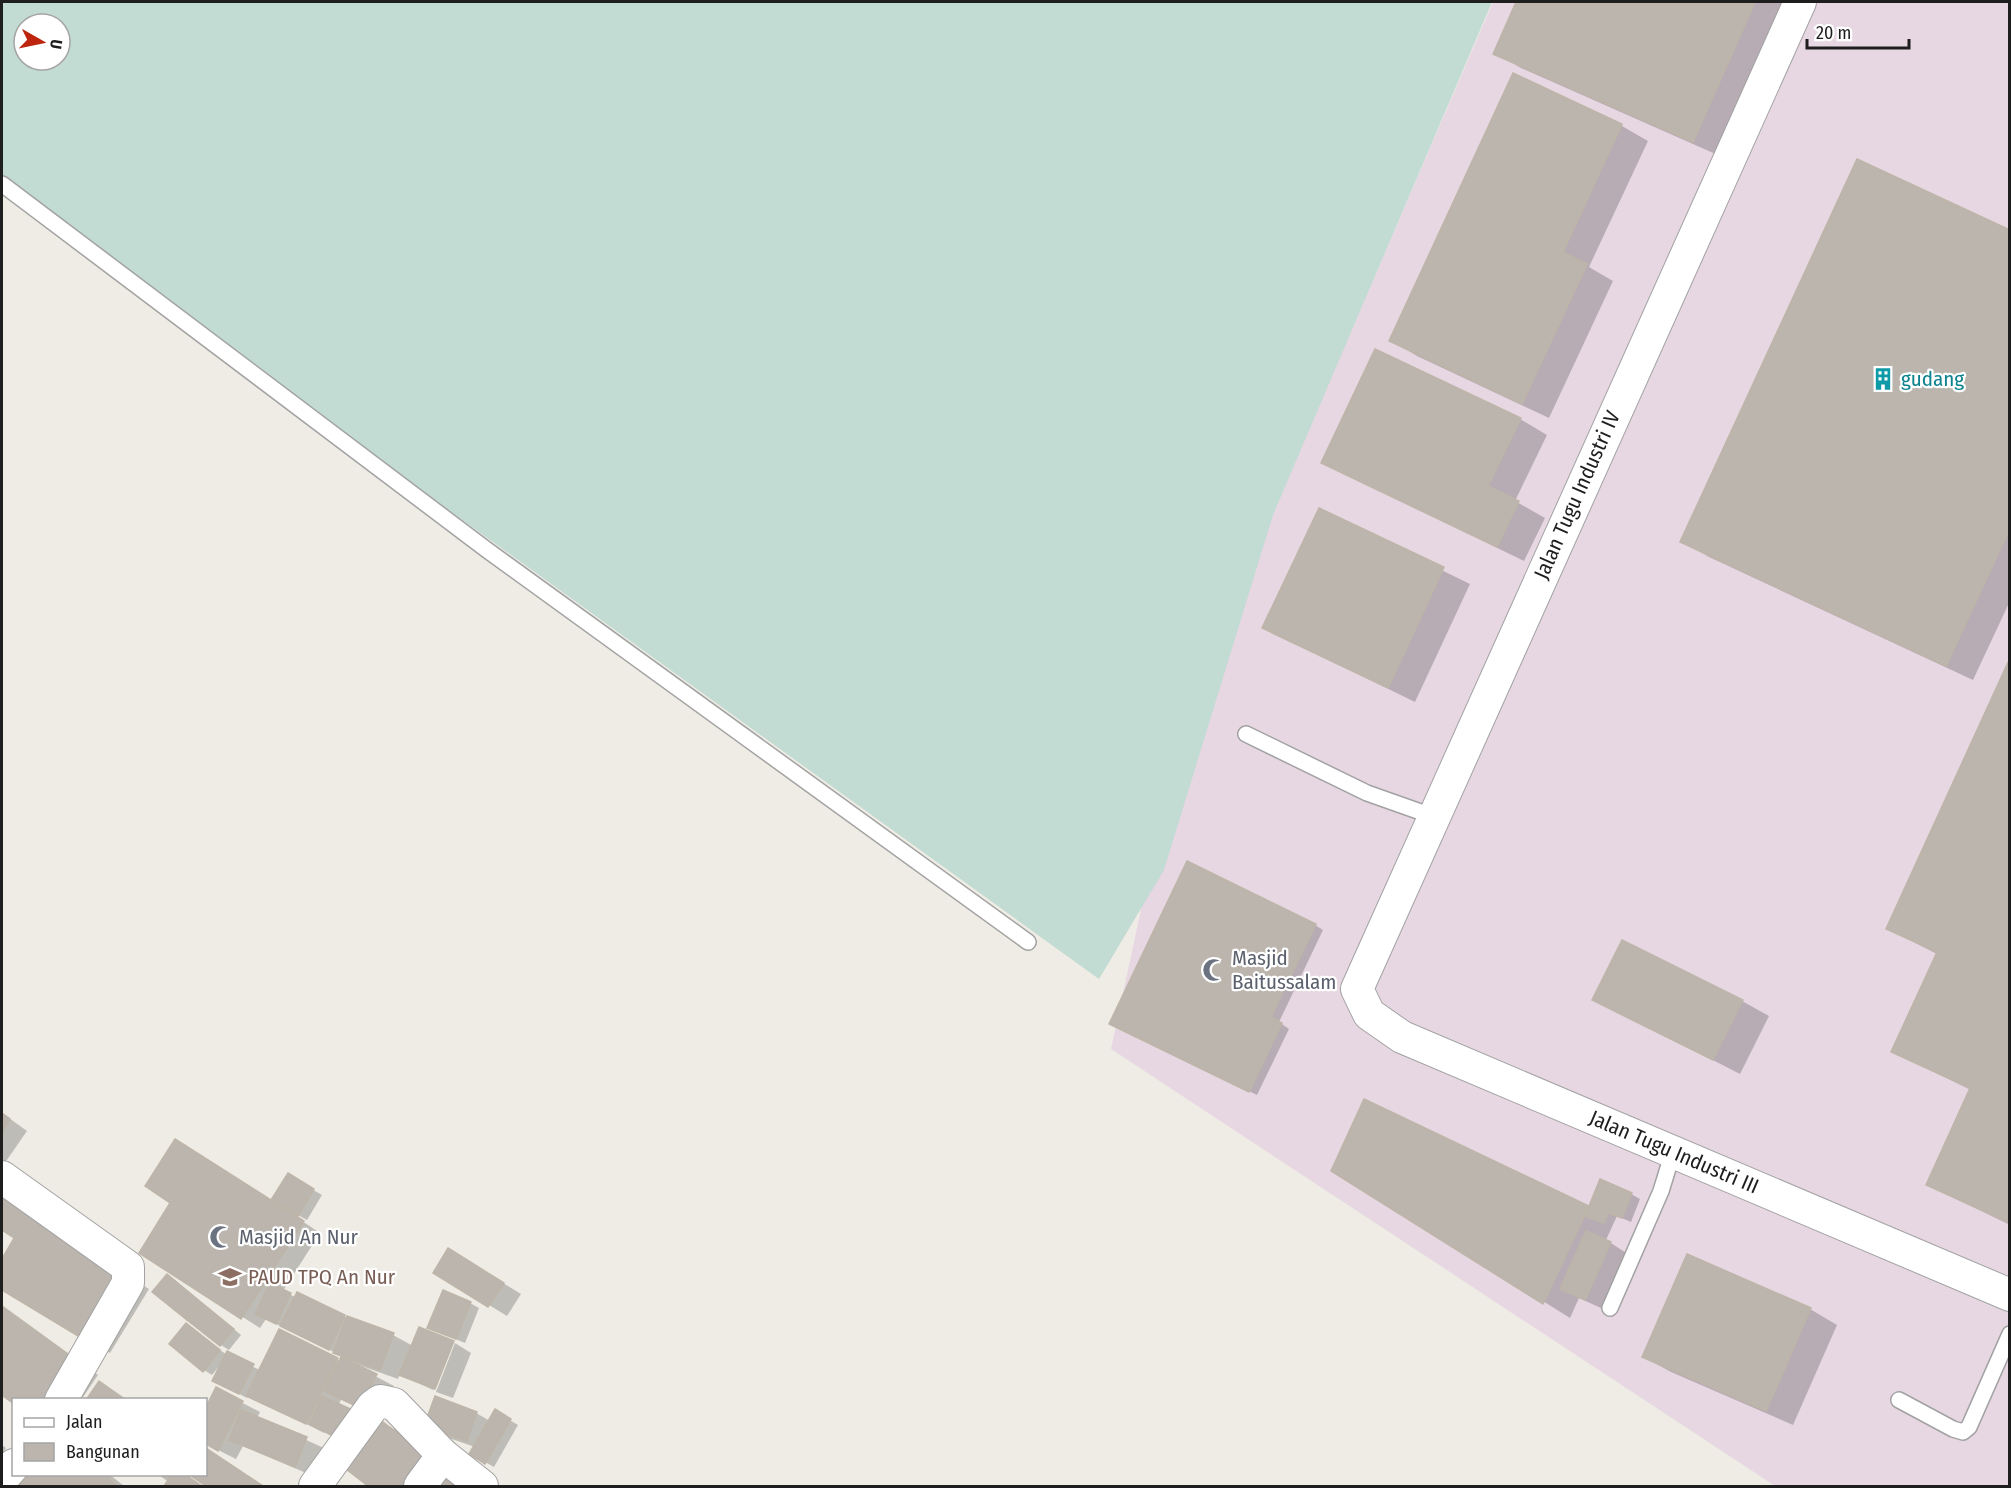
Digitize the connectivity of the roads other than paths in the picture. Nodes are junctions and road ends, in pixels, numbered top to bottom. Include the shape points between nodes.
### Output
1 (1800, 2) edge
2 (2, 184) edge
3 (1246, 734) dead end
4 (1432, 816) junction
5 (1028, 942) dead end
6 (1357, 989) joint
7 (1673, 1152) junction
8 (2, 1177) edge
9 (2010, 1295) edge
10 (1611, 1308) dead end
11 (2010, 1334) edge
12 (62, 1398) edge
13 (1899, 1400) dead end
14 (443, 1455) junction
15 (12, 1467) edge
16 (2, 1479) edge
17 (315, 1486) edge
18 (420, 1486) edge
19 (482, 1486) edge

1 - 4 street, Jalan Tugu Industri IV
2 - 5 lane via 487,550
3 - 4 lane via 1367,793
4 - 6 street, Jalan Tugu Industri IV
6 - 7 street, Jalan Tugu Industri III via 1369,1014 1402,1036
7 - 9 street, Jalan Tugu Industri III
7 - 10 lane via 1661,1191
8 - 12 street via 128,1267 128,1282
11 - 13 lane via 1964,1432
14 - 17 street via 394,1404 380,1401
14 - 18 street
14 - 19 street
15 - 16 street

